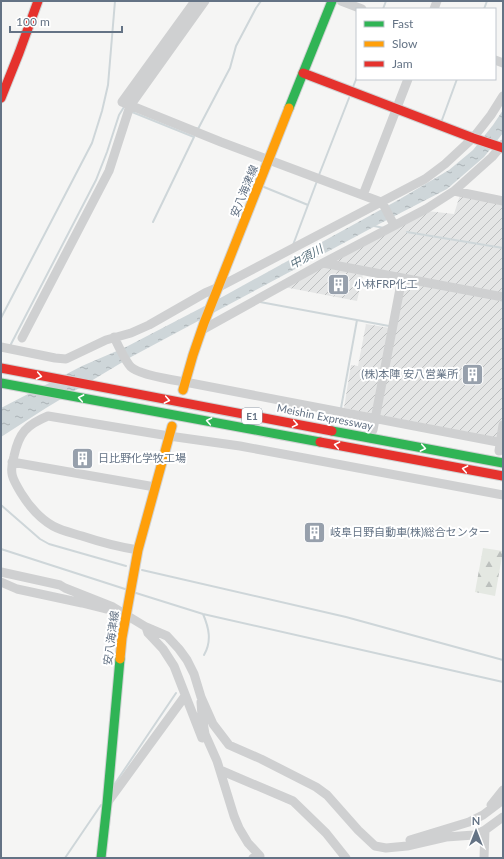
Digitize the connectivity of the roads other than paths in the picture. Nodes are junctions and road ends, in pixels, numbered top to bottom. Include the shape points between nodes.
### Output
1 (38, 1) edge
2 (195, 1) edge
3 (205, 1) edge
4 (332, 1) edge
5 (341, 1) edge
6 (359, 8) edge
7 (303, 73) junction
8 (408, 80) edge
9 (503, 96) edge
10 (1, 98) edge
11 (130, 106) junction
12 (396, 108) junction
13 (474, 138) junction
14 (501, 147) edge
15 (269, 160) junction
16 (454, 191) junction
17 (363, 195) junction
18 (503, 201) edge
19 (382, 203) junction
20 (393, 223) dead end
21 (323, 263) junction
22 (402, 278) junction
23 (218, 289) junction
24 (503, 297) edge
25 (203, 327) junction
26 (22, 338) dead end
27 (116, 340) junction
28 (1, 347) edge
29 (1, 368) edge
30 (1, 383) edge
31 (184, 386) junction
32 (375, 418) junction
33 (503, 425) edge
34 (172, 426) dead end
35 (373, 430) dead end
36 (242, 435) dead end
37 (169, 436) junction
38 (500, 445) edge
39 (240, 446) junction
40 (368, 458) dead end
41 (12, 462) junction
42 (503, 463) edge
43 (366, 470) junction
44 (503, 476) edge
45 (493, 482) dead end
46 (155, 487) junction
47 (490, 493) junction
48 (503, 495) edge
49 (138, 550) junction
50 (1, 572) edge
51 (1, 582) edge
52 (126, 615) junction
53 (146, 627) junction
54 (186, 696) junction
55 (201, 697) junction
56 (218, 766) junction
57 (503, 790) edge
58 (503, 800) edge
59 (107, 804) junction
60 (483, 815) junction
61 (503, 817) edge
62 (485, 830) junction
63 (394, 847) junction
64 (100, 858) edge
65 (253, 858) edge
66 (346, 858) edge
67 (484, 858) edge

1 - 10 main road
2 - 11 street via 122,102
3 - 11 street
4 - 7 main road, 安八海津線
5 - 6 street
7 - 12 main road
7 - 15 main road, 安八海津線
8 - 12 street
9 - 13 street
11 - 15 street
11 - 26 street via 109,170
12 - 13 main road
12 - 17 street
13 - 14 main road
13 - 19 street via 425,179
14 - 16 street
15 - 17 street
15 - 23 main road, 安八海津線
16 - 18 street
16 - 21 street via 426,210
17 - 19 street
19 - 20 street
19 - 23 street
21 - 22 street
21 - 25 street
22 - 24 street
22 - 32 street
23 - 25 main road, 安八海津線
23 - 27 street via 205,293 149,325
25 - 31 main road, 安八海津線
27 - 28 street via 106,340 66,359
27 - 31 street via 134,370
29 -> 42 main road, Meishin Expressway / E1
44 -> 30 main road, E1
31 - 32 street
32 - 35 street
32 - 38 street
33 - 38 street
34 - 37 main road, 安八海津線
36 - 39 street
37 - 39 street
37 - 41 street via 48,416 36,421 20,436
37 - 46 main road, 安八海津線
39 - 43 street
40 - 43 street
41 - 46 street
41 - 49 street via 15,483 44,520 62,530
43 - 47 street
45 - 47 street
46 - 49 main road, 安八海津線
47 - 48 street
49 - 52 main road, 安八海津線
50 - 52 street via 60,585
51 - 52 street via 16,589
52 - 53 street
52 - 59 main road, 安八海津線
53 - 54 street via 174,666
53 - 55 street via 167,636 179,649 194,674
54 - 56 street via 204,745
54 - 59 street
55 - 56 street via 205,734
55 - 63 street via 213,724 229,745 316,787 375,846
56 - 65 street via 239,828 260,856
56 - 66 street via 293,801 326,833
57 - 60 street
58 - 60 street
59 - 64 main road, 安八海津線
60 - 63 street
61 - 62 street
62 - 63 street
62 - 67 street

